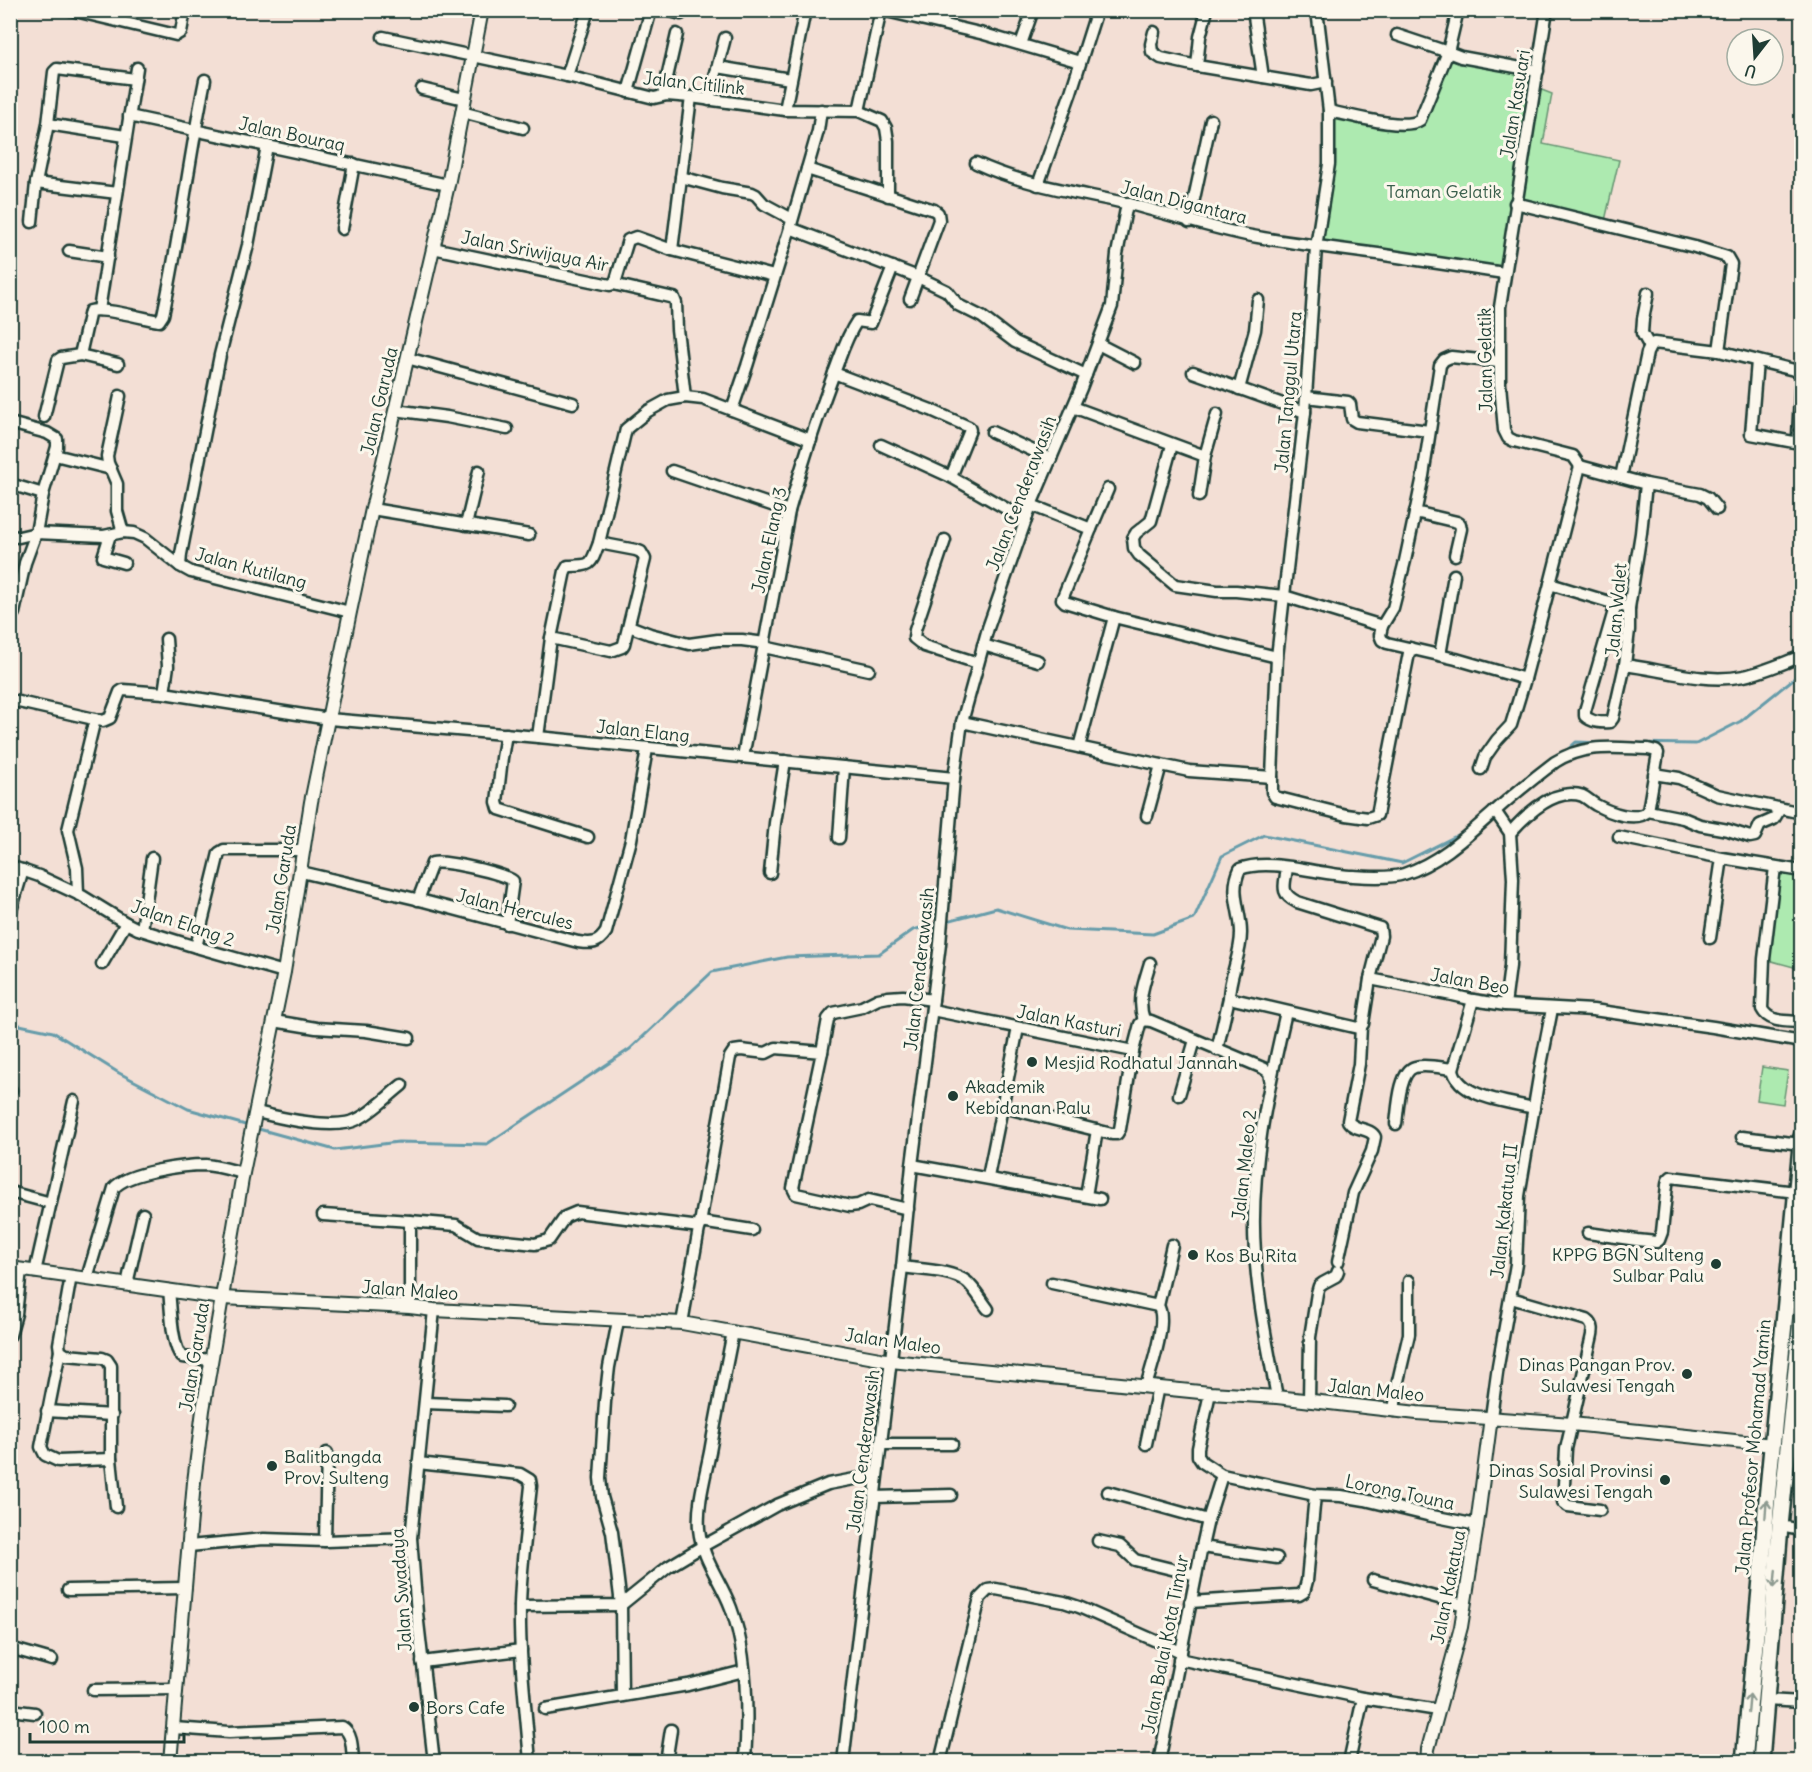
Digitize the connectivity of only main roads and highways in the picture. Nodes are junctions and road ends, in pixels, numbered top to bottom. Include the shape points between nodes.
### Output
1 (1802, 1136) edge
2 (1801, 1144) edge
3 (1802, 1311) edge
4 (1797, 1407) edge
5 (1744, 1761) edge
6 (1761, 1761) edge

1 - 2 main road, Jalan Profesor Mohamad Yamin
5 -> 2 main road, Jalan Profesor Mohamad Yamin
3 - 4 main road, Jalan Profesor Mohamad Yamin
4 -> 6 main road, Jalan Profesor Mohamad Yamin via 1780,1526

